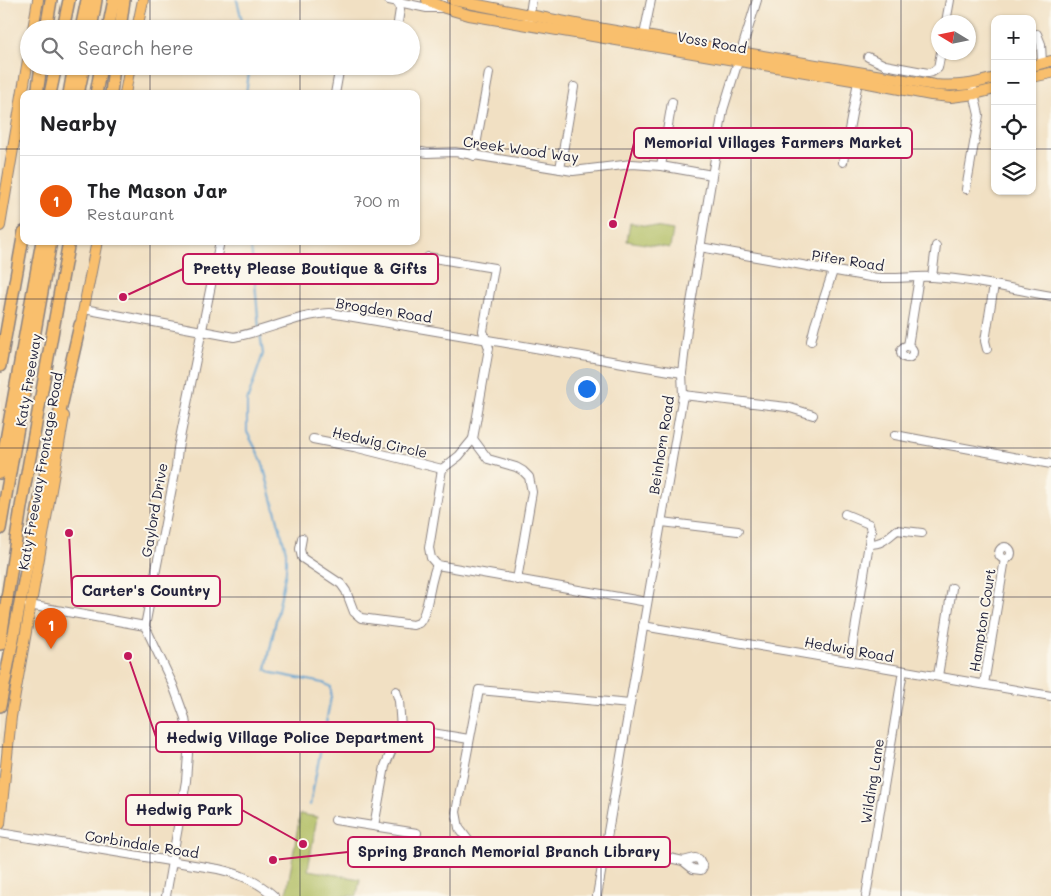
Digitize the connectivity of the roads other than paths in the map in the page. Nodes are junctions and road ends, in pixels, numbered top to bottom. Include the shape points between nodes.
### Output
1 (51, 0) edge
2 (69, 0) edge
3 (87, 0) edge
4 (96, 0) edge
5 (114, 0) edge
6 (124, 0) edge
7 (143, 0) edge
8 (389, 0) edge
9 (427, 0) edge
10 (453, 0) edge
11 (532, 0) edge
12 (651, 0) edge
13 (757, 0) edge
14 (950, 0) edge
15 (399, 1) edge
16 (37, 2) edge
17 (445, 8) junction
18 (947, 15) edge
19 (34, 20) edge
20 (48, 20) edge
21 (65, 20) edge
22 (83, 20) edge
23 (93, 20) edge
24 (110, 20) edge
25 (121, 20) edge
26 (139, 20) edge
27 (398, 20) edge
28 (529, 20) junction
29 (1037, 34) dead end
30 (643, 40) junction
31 (739, 56) junction
32 (868, 57) dead end
33 (940, 60) edge
34 (1042, 63) edge
35 (489, 73) dead end
36 (1051, 73) edge
37 (25, 75) edge
38 (40, 75) edge
39 (54, 75) edge
40 (72, 75) edge
41 (82, 75) edge
42 (99, 75) edge
43 (113, 75) edge
44 (128, 75) edge
45 (338, 75) edge
46 (859, 76) junction
47 (1036, 76) edge
48 (991, 80) edge
49 (574, 87) dead end
50 (991, 89) edge
51 (23, 90) edge
52 (38, 90) edge
53 (51, 90) edge
54 (70, 90) edge
55 (79, 90) edge
56 (97, 90) edge
57 (111, 90) edge
58 (126, 90) edge
59 (336, 90) edge
60 (974, 90) junction
61 (672, 102) dead end
62 (20, 107) edge
63 (420, 152) edge
64 (474, 156) junction
65 (843, 162) dead end
66 (661, 166) junction
67 (560, 169) junction
68 (712, 175) junction
69 (966, 189) dead end
70 (0, 226) edge
71 (22, 245) edge
72 (41, 245) edge
73 (50, 245) edge
74 (68, 245) edge
75 (96, 245) edge
76 (219, 245) edge
77 (936, 246) dead end
78 (700, 247) junction
79 (428, 258) dead end
80 (833, 271) junction
81 (919, 277) junction
82 (932, 277) junction
83 (994, 286) junction
84 (1051, 296) edge
85 (11, 302) junction
86 (84, 310) junction
87 (0, 323) edge
88 (80, 325) junction
89 (202, 331) junction
90 (487, 340) junction
91 (811, 341) dead end
92 (908, 346) dead end
93 (987, 349) dead end
94 (0, 366) edge
95 (682, 373) junction
96 (683, 395) junction
97 (813, 415) dead end
98 (895, 436) dead end
99 (312, 439) dead end
100 (473, 439) junction
101 (1051, 464) edge
102 (442, 469) junction
103 (0, 472) edge
104 (845, 514) dead end
105 (662, 522) junction
106 (0, 529) edge
107 (738, 531) dead end
108 (922, 533) dead end
109 (302, 538) dead end
110 (869, 544) junction
111 (1005, 559) dead end
112 (437, 565) junction
113 (517, 580) junction
114 (952, 588) dead end
115 (647, 602) junction
116 (29, 606) junction
117 (145, 626) junction
118 (643, 626) junction
119 (0, 644) edge
120 (850, 662) junction
121 (903, 671) junction
122 (938, 676) junction
123 (984, 684) junction
124 (396, 691) dead end
125 (1051, 696) edge
126 (630, 704) junction
127 (0, 706) edge
128 (401, 728) junction
129 (469, 739) junction
130 (335, 820) dead end
131 (0, 824) edge
132 (374, 826) junction
133 (0, 833) edge
134 (417, 833) dead end
135 (606, 844) junction
136 (480, 856) dead end
137 (683, 861) dead end
138 (172, 862) junction
139 (166, 896) edge
140 (274, 896) edge
141 (597, 896) edge
142 (866, 896) edge

1 - 20 highway
2 - 21 highway
3 - 22 highway
4 - 23 highway
5 - 24 highway
6 - 25 highway
7 - 26 main road
8 - 15 street
9 - 17 main road, Voss Road
10 - 28 main road, Voss Road
11 - 28 street
12 - 30 street
13 - 31 street, Beinhorn Road
14 - 18 street
15 - 17 street via 427,8
15 - 27 street
16 - 19 main road
17 - 28 main road, Voss Road via 469,15
28 - 30 main road, Voss Road
29 - 34 street
30 - 31 main road, Voss Road
31 - 46 main road, Voss Road
31 - 68 street, Beinhorn Road via 723,110
32 - 33 street via 886,65 924,72 938,68
35 - 64 street
36 - 47 main road
37 - 51 main road
38 - 52 highway
39 - 53 highway
40 - 54 highway
41 - 55 highway
42 - 56 highway
43 - 57 highway
44 - 58 main road
45 - 59 street
46 - 60 main road, Voss Road via 931,95 951,97
46 - 65 street
48 - 60 main road, Voss Road
49 - 67 street
50 - 60 main road, Voss Road
60 - 69 street via 979,115
61 - 66 street
62 - 70 main road
63 - 64 street, Creek Wood Way via 456,152
64 - 67 street, Creek Wood Way
66 - 67 street, Creek Wood Way via 632,164 573,171
66 - 68 street, Creek Wood Way
68 - 78 street, Beinhorn Road
71 - 85 highway
72 - 103 highway
73 - 106 highway
74 - 119 highway, Katy Freeway
75 - 86 main road, Katy Freeway Frontage Road
76 - 89 street, Gaylord Drive
77 - 82 street
78 - 80 street, Pifer Road
78 - 95 street, Beinhorn Road
79 - 90 street via 494,268 483,331
80 - 81 street, Pifer Road via 888,279
80 - 91 street
81 - 82 street, Pifer Road
81 - 92 street
82 - 83 street, Pifer Road
83 - 84 street, Pifer Road
83 - 93 street via 985,341
85 - 87 highway
85 - 94 highway
86 - 88 main road, Katy Freeway Frontage Road
86 - 89 street, Brogden Road
88 - 116 main road, Katy Freeway Frontage Road
88 - 127 highway via 36,520
89 - 90 street, Brogden Road via 234,337 312,314 330,313
89 - 117 street, Gaylord Drive
90 - 95 street, Brogden Road
90 - 100 street via 489,348
95 - 96 street, Beinhorn Road
96 - 97 street via 788,407
96 - 105 street, Beinhorn Road
98 - 101 street
99 - 102 street, Hedwig Circle via 354,446
100 - 102 street, Hedwig Circle
100 - 113 street via 488,459 516,467 529,477 532,492
102 - 112 street, Hedwig Circle via 429,548 430,558
104 - 110 street via 869,524
105 - 107 street
105 - 115 street, Beinhorn Road
108 - 110 street via 897,530 885,541
109 - 112 street via 302,558 335,578 346,591 354,612 364,619 419,623
110 - 120 street
111 - 123 street, Hampton Court
112 - 113 street
113 - 115 street
114 - 122 street
115 - 118 street, Beinhorn Road
116 - 117 street
116 - 131 main road, Katy Freeway Frontage Road via 10,722
117 - 138 street via 173,686 187,733 186,781
118 - 120 street, Hedwig Road
118 - 126 street, Beinhorn Road
120 - 121 street, Hedwig Road
121 - 122 street, Hedwig Road
121 - 142 street, Wilding Lane
122 - 123 street, Hedwig Road
123 - 125 street, Hedwig Road
124 - 128 street
126 - 129 street via 478,690
126 - 135 street, Beinhorn Road
128 - 129 street
128 - 132 street via 385,766
129 - 136 street via 456,812 459,828
130 - 132 street
132 - 134 street
133 - 138 street, Corbindale Road
135 - 137 street
135 - 141 street, Beinhorn Road
138 - 139 street
138 - 140 street, Corbindale Road via 237,874

